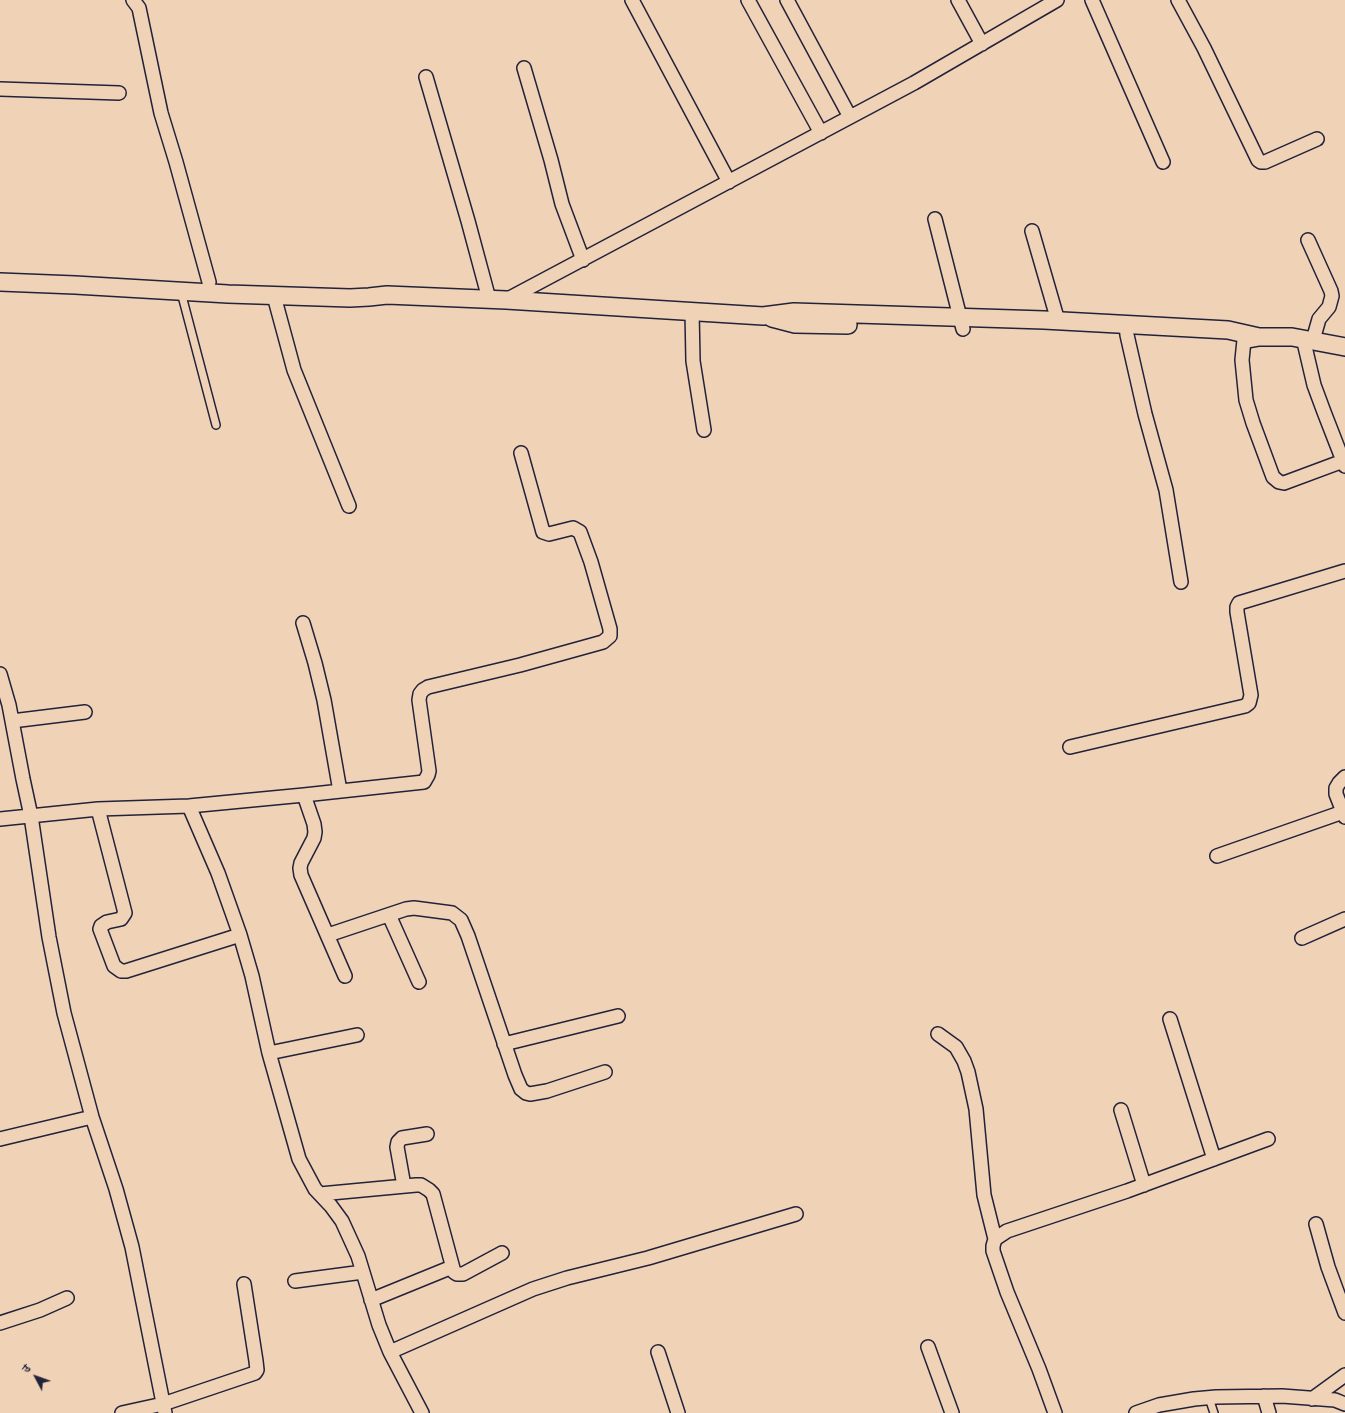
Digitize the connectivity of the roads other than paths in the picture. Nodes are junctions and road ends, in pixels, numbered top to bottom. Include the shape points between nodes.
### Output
1 (133, 0) edge
2 (632, 0) edge
3 (748, 0) edge
4 (787, 0) edge
5 (958, 0) edge
6 (1092, 0) edge
7 (1178, 0) edge
8 (1052, 1) edge
9 (982, 44) junction
10 (524, 68) dead end
11 (426, 77) dead end
12 (0, 89) edge
13 (120, 92) dead end
14 (850, 117) junction
15 (821, 133) junction
16 (1317, 139) dead end
17 (1163, 162) dead end
18 (729, 182) junction
19 (935, 219) dead end
20 (1032, 231) dead end
21 (1308, 240) dead end
22 (583, 260) junction
23 (0, 271) edge
24 (0, 282) edge
25 (209, 282) junction
26 (181, 292) junction
27 (387, 295) junction
28 (274, 296) junction
29 (489, 300) junction
30 (506, 300) junction
31 (692, 311) junction
32 (1058, 321) junction
33 (962, 323) junction
34 (1126, 330) junction
35 (1251, 339) junction
36 (1308, 339) junction
37 (1345, 347) edge
38 (216, 425) dead end
39 (704, 430) dead end
40 (521, 453) dead end
41 (1344, 464) edge
42 (349, 506) dead end
43 (1345, 571) edge
44 (1181, 582) dead end
45 (303, 623) dead end
46 (0, 674) edge
47 (85, 712) dead end
48 (12, 721) junction
49 (1070, 747) dead end
50 (1345, 778) edge
51 (340, 792) junction
52 (304, 795) junction
53 (189, 806) junction
54 (98, 809) junction
55 (1344, 814) edge
56 (32, 816) junction
57 (0, 819) edge
58 (1217, 856) dead end
59 (389, 915) junction
60 (1345, 919) edge
61 (240, 935) junction
62 (328, 935) junction
63 (1302, 938) dead end
64 (345, 976) dead end
65 (419, 982) dead end
66 (618, 1016) dead end
67 (1170, 1019) dead end
68 (357, 1034) dead end
69 (938, 1034) dead end
70 (504, 1044) junction
71 (269, 1053) junction
72 (605, 1072) dead end
73 (1121, 1110) dead end
74 (92, 1117) junction
75 (426, 1134) dead end
76 (0, 1139) edge
77 (1268, 1139) dead end
78 (1214, 1159) junction
79 (1144, 1185) junction
80 (404, 1186) junction
81 (320, 1194) junction
82 (796, 1214) dead end
83 (1316, 1224) dead end
84 (995, 1239) junction
85 (502, 1253) dead end
86 (452, 1267) junction
87 (363, 1272) junction
88 (295, 1281) dead end
89 (244, 1284) dead end
90 (67, 1298) dead end
91 (371, 1300) junction
92 (1345, 1313) edge
93 (0, 1323) edge
94 (928, 1347) dead end
95 (390, 1352) junction
96 (658, 1352) dead end
97 (1345, 1375) edge
98 (1264, 1396) junction
99 (1209, 1398) junction
100 (1312, 1399) junction
101 (1345, 1404) edge
102 (164, 1408) edge
103 (122, 1413) edge
104 (422, 1413) edge
105 (678, 1413) edge
106 (952, 1413) edge
107 (1055, 1413) edge
108 (1136, 1413) edge
109 (1214, 1413) edge
110 (1269, 1413) edge

1 - 25 street via 139,8 161,112
2 - 18 street
3 - 15 street
4 - 14 street
5 - 9 street
6 - 17 street
7 - 16 street via 1258,160 1265,162
8 - 9 street
9 - 14 street
10 - 22 street via 562,204
11 - 29 street
12 - 13 street
14 - 15 street
15 - 18 street
18 - 22 street
19 - 33 street
20 - 32 street
21 - 36 street via 1332,296 1329,307
22 - 30 street
23 - 25 street
24 - 26 street
25 - 27 street via 350,287
26 - 28 street
26 - 38 lane
27 - 28 street via 369,298
27 - 29 street
28 - 42 street via 294,370
29 - 30 street
30 - 31 street
31 - 33 street via 762,316 794,312
31 - 39 street via 693,361
32 - 33 street
32 - 34 street
33 - 34 street via 1043,331
34 - 35 street via 1228,330
34 - 44 street via 1166,490
35 - 36 street
35 - 41 street via 1242,360 1242,376 1246,400 1273,478 1284,483
36 - 37 street
36 - 41 street via 1314,385
40 - 51 street via 543,532 549,534 573,528 580,532 610,629 610,638 520,665 422,690 419,700 429,771 424,782
43 - 49 street via 1239,603 1237,612 1251,695 1249,703 1245,706
45 - 51 street via 324,700
46 - 48 street
47 - 48 street
48 - 56 street
50 - 55 street via 1336,788
51 - 52 street
52 - 53 street
52 - 62 street via 315,832 300,871
53 - 54 street
53 - 61 street via 218,873
54 - 56 street
54 - 61 street via 125,913 121,919 107,922 100,928 114,966 126,971
55 - 58 street
56 - 57 street
56 - 74 street via 49,937 68,1030
59 - 62 street
59 - 65 street
59 - 70 street via 414,908 449,912 458,917 468,936
60 - 63 street
61 - 71 street
62 - 64 street
66 - 70 street
67 - 78 street
68 - 71 street
69 - 84 street via 956,1047 968,1072 976,1109 984,1195
70 - 72 street via 519,1087 526,1093 547,1092
71 - 81 street via 299,1159
73 - 79 street
74 - 76 street
74 - 102 street via 132,1247
75 - 80 street via 402,1138 398,1142
77 - 78 street
78 - 79 street
79 - 84 street via 1007,1231
80 - 81 street
80 - 86 street via 421,1185 433,1194
81 - 87 street via 338,1214
82 - 95 street via 533,1289
83 - 92 street
84 - 107 street via 992,1246 1005,1285
85 - 86 street via 463,1274 457,1274
86 - 91 street
87 - 88 street
87 - 91 street
89 - 102 street via 257,1370 253,1375
90 - 93 street
91 - 95 street
94 - 106 street
95 - 104 street
96 - 105 street
97 - 100 street
98 - 99 street
98 - 100 street
98 - 110 street
99 - 108 street via 1159,1405
99 - 109 lane
100 - 101 street via 1335,1400
102 - 103 street

